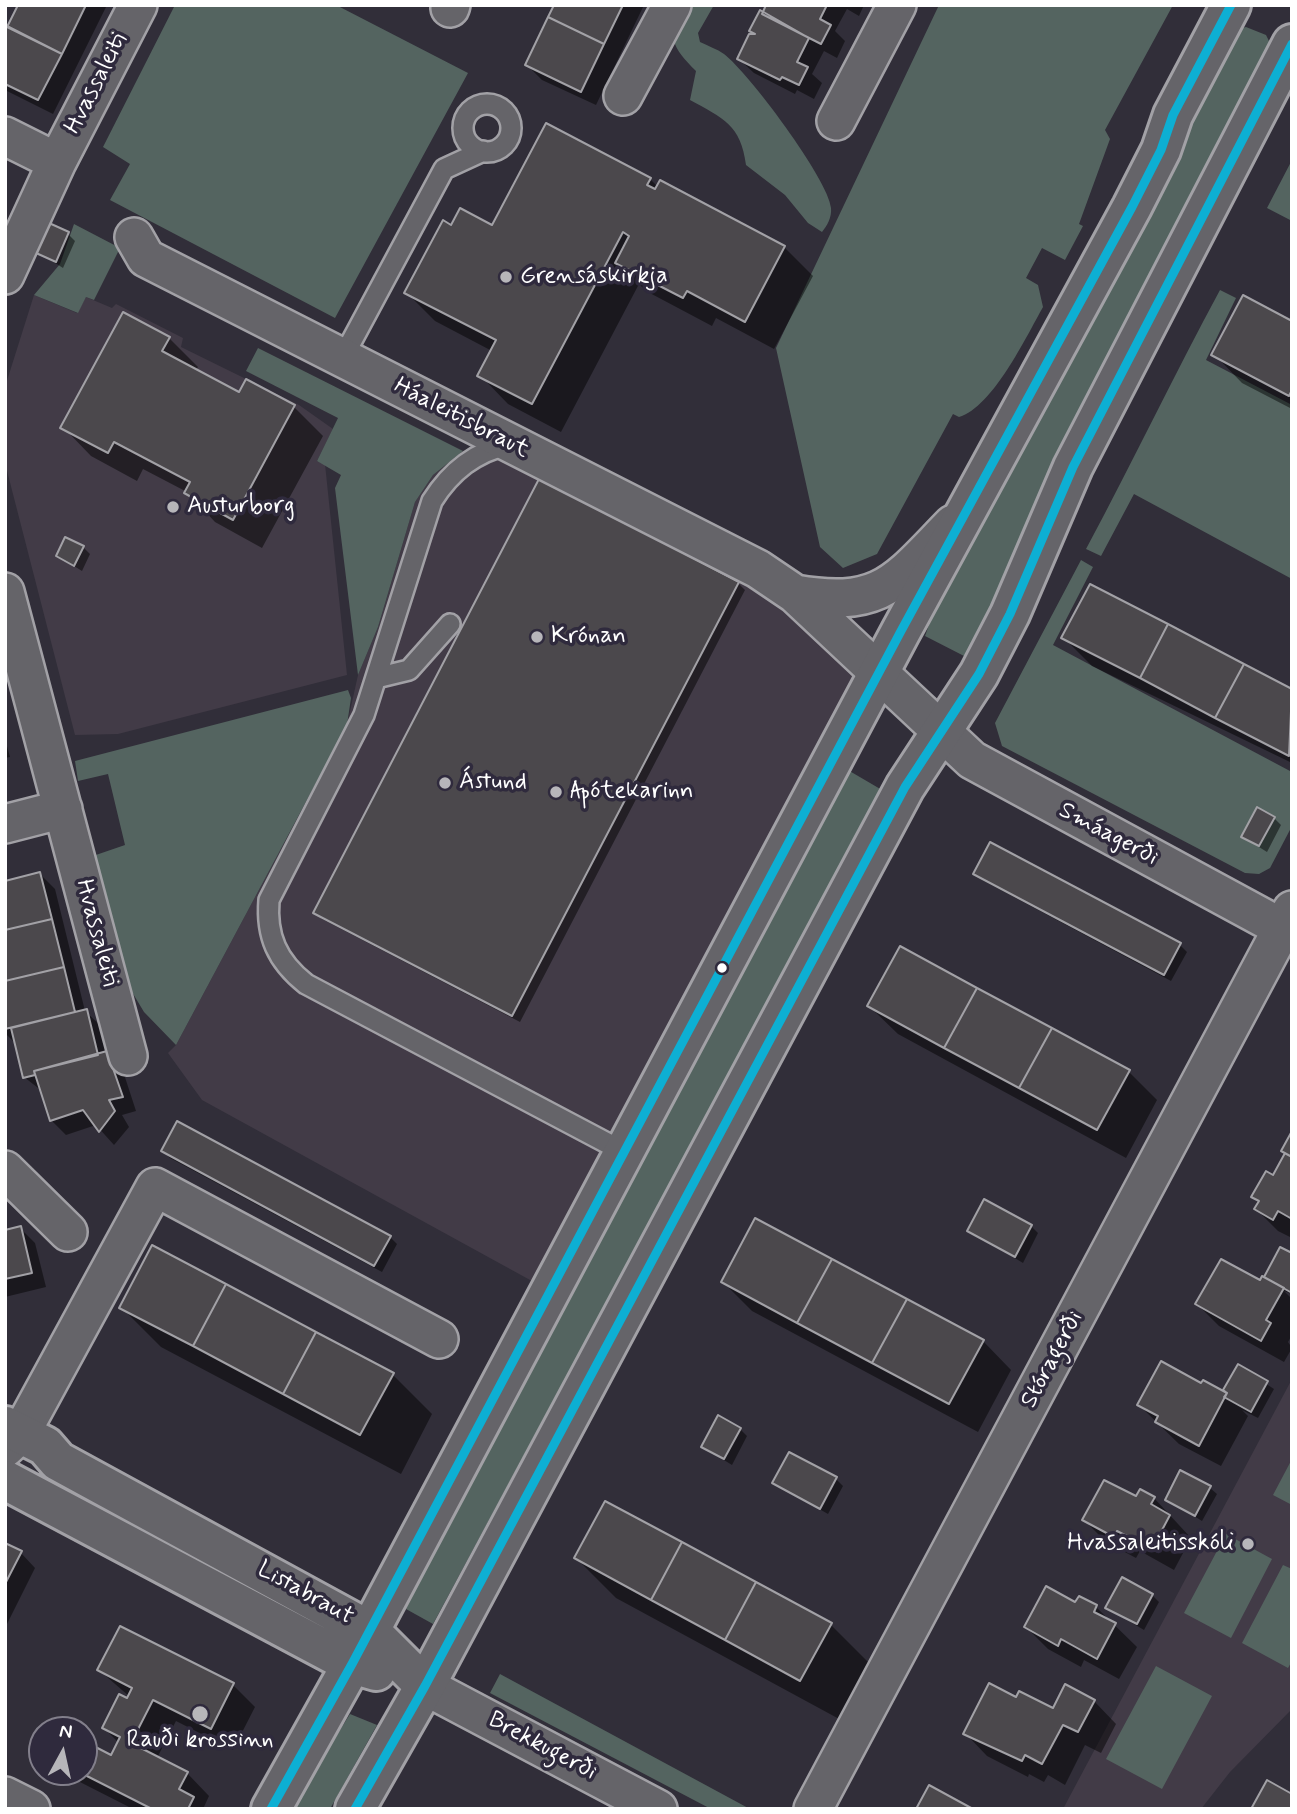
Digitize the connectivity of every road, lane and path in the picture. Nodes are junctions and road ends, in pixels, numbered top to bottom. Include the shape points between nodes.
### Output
1 (138, 5) edge
2 (672, 5) edge
3 (897, 5) edge
4 (1231, 5) edge
5 (1292, 44) edge
6 (623, 96) dead end
7 (836, 121) dead end
8 (5, 136) edge
9 (483, 152) dead end
10 (57, 162) junction
11 (134, 237) dead end
12 (5, 275) edge
13 (342, 359) junction
14 (511, 444) junction
15 (968, 509) junction
16 (5, 592) edge
17 (795, 594) junction
18 (450, 624) dead end
19 (879, 674) junction
20 (376, 678) junction
21 (941, 731) junction
22 (63, 809) junction
23 (5, 824) edge
24 (1287, 919) edge
25 (128, 1056) dead end
26 (624, 1152) junction
27 (5, 1170) edge
28 (68, 1232) dead end
29 (439, 1339) dead end
30 (10, 1436) edge
31 (5, 1480) edge
32 (370, 1631) junction
33 (352, 1664) junction
34 (425, 1686) junction
35 (5, 1796) edge
36 (31, 1809) edge
37 (271, 1809) edge
38 (355, 1809) edge
39 (658, 1809) edge
40 (813, 1809) edge

1 - 10 street, Hvassaleiti
2 - 6 street
3 - 7 street
4 - 15 main road, Háaleitisbraut via 1173,115 1151,170
5 - 21 main road via 1073,467 1010,614 979,674
8 - 10 street, Hvassaleiti
9 - 13 lane via 444,169
10 - 12 street, Hvassaleiti
11 - 13 street, Háaleitisbraut via 146,258
13 - 14 street, Háaleitisbraut
14 - 17 street, Háaleitisbraut via 758,569
14 - 20 lane via 469,460 432,501
15 - 17 street, Háaleitisbraut via 895,583 882,590 841,600
15 - 19 main road, Háaleitisbraut
16 - 22 street, Hvassaleiti
17 - 19 street, Háaleitisbraut
18 - 20 lane via 409,670
19 - 21 street, Háaleitisbraut
19 - 26 main road, Háaleitisbraut
20 - 26 lane via 365,715 269,900 267,916 275,948 306,984
21 - 24 street, Smáagerði via 985,768
21 - 34 main road via 890,815
22 - 23 street
22 - 25 street, Hvassaleiti
24 - 40 street, Stóragerði
26 - 32 main road, Háaleitisbraut
27 - 28 street
29 - 30 street, Listabraut via 155,1187
30 - 32 main road, Listabraut via 45,1446 58,1461
31 - 33 main road, Listabraut
32 - 33 main road, Háaleitisbraut
32 - 34 main road, Listabraut
33 - 34 main road, Listabraut
33 - 37 main road, Háaleitisbraut
34 - 38 main road
34 - 39 street, Brekkugerði
35 - 36 street

